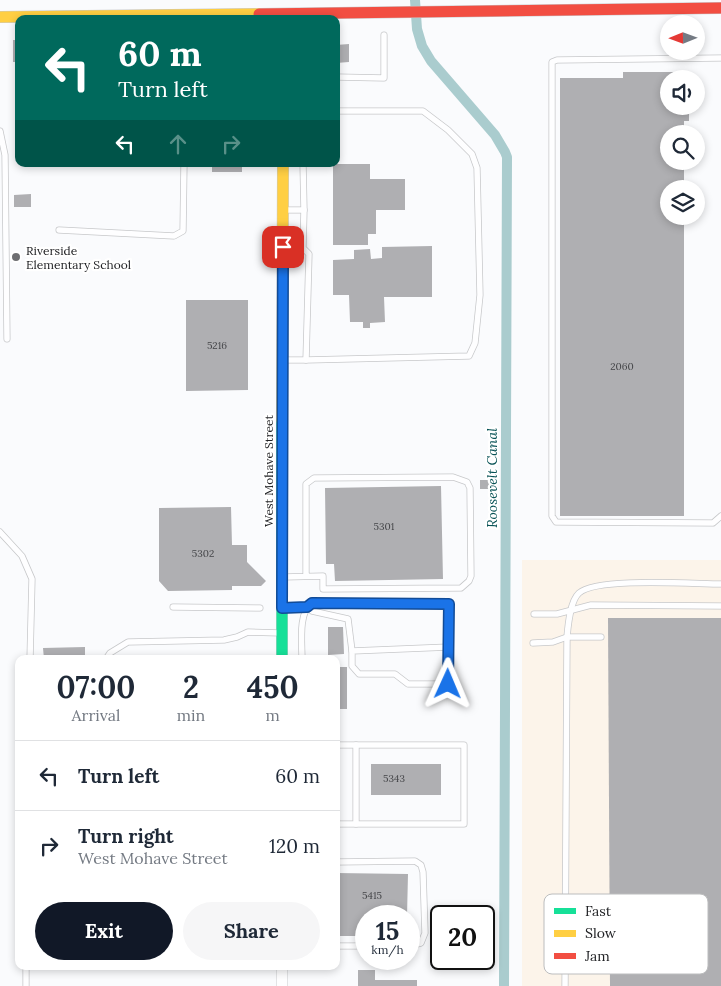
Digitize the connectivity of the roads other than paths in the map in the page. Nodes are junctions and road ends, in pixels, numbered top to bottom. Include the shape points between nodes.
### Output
1 (283, 0) edge
2 (721, 8) edge
3 (283, 15) edge
4 (312, 15) edge
5 (0, 17) edge
6 (15, 17) edge
7 (384, 35) dead end
8 (721, 58) edge
9 (340, 77) edge
10 (340, 111) edge
11 (0, 131) edge
12 (184, 167) edge
13 (283, 167) edge
14 (303, 167) edge
15 (283, 210) junction
16 (304, 210) junction
17 (59, 230) dead end
18 (7, 339) dead end
19 (282, 360) junction
20 (306, 360) junction
21 (721, 516) edge
22 (0, 532) edge
23 (306, 576) junction
24 (282, 577) junction
25 (721, 584) edge
26 (721, 606) edge
27 (173, 607) dead end
28 (307, 607) junction
29 (260, 608) dead end
30 (282, 608) junction
31 (571, 610) junction
32 (534, 614) dead end
33 (282, 633) junction
34 (601, 637) dead end
35 (567, 638) junction
36 (533, 643) dead end
37 (449, 647) junction
38 (352, 651) junction
39 (30, 655) edge
40 (108, 655) edge
41 (282, 655) edge
42 (302, 655) edge
43 (340, 745) edge
44 (356, 745) junction
45 (340, 824) edge
46 (356, 824) junction
47 (340, 862) edge
48 (566, 894) edge
49 (420, 943) edge
50 (340, 946) edge
51 (355, 946) edge
52 (26, 970) edge
53 (282, 970) edge
54 (26, 986) edge
55 (282, 986) edge

1 - 3 main road
2 - 4 main road
5 - 6 main road
7 - 9 lane via 384,78
8 - 21 lane via 552,62 552,516 556,522 713,523
10 - 20 lane via 423,111 472,154 477,168 480,295 475,343 469,356
11 - 18 lane via 5,154
12 - 17 lane via 183,231 174,236
13 - 15 main road, West Mohave Street
14 - 16 lane
15 - 16 lane
15 - 19 main road, West Mohave Street
16 - 20 lane via 303,248 309,254
19 - 20 lane
19 - 24 main road, West Mohave Street
22 - 39 lane via 22,556 32,579
23 - 23 lane via 323,576 323,589 461,588 472,576 470,488 466,482 453,477 310,479 306,484
23 - 24 lane
24 - 30 main road, West Mohave Street
25 - 31 lane via 615,583 594,586 578,594
26 - 31 lane via 591,605
27 - 29 lane
28 - 30 lane
28 - 37 lane via 312,603 449,604
28 - 38 lane via 312,611 348,618
28 - 42 lane via 303,615
30 - 33 main road, West Mohave Street
31 - 32 lane
31 - 35 lane
33 - 40 lane via 248,632 224,640 128,642
33 - 41 main road, West Mohave Street
34 - 35 lane
35 - 36 lane
35 - 48 lane
37 - 38 lane
37 - 38 lane via 448,684 408,684 395,674 359,674 352,666
43 - 44 lane
44 - 46 lane
44 - 46 lane via 464,745 464,824
45 - 46 lane
47 - 49 lane via 415,861 421,865 425,933
50 - 51 lane
52 - 54 lane
53 - 55 street

